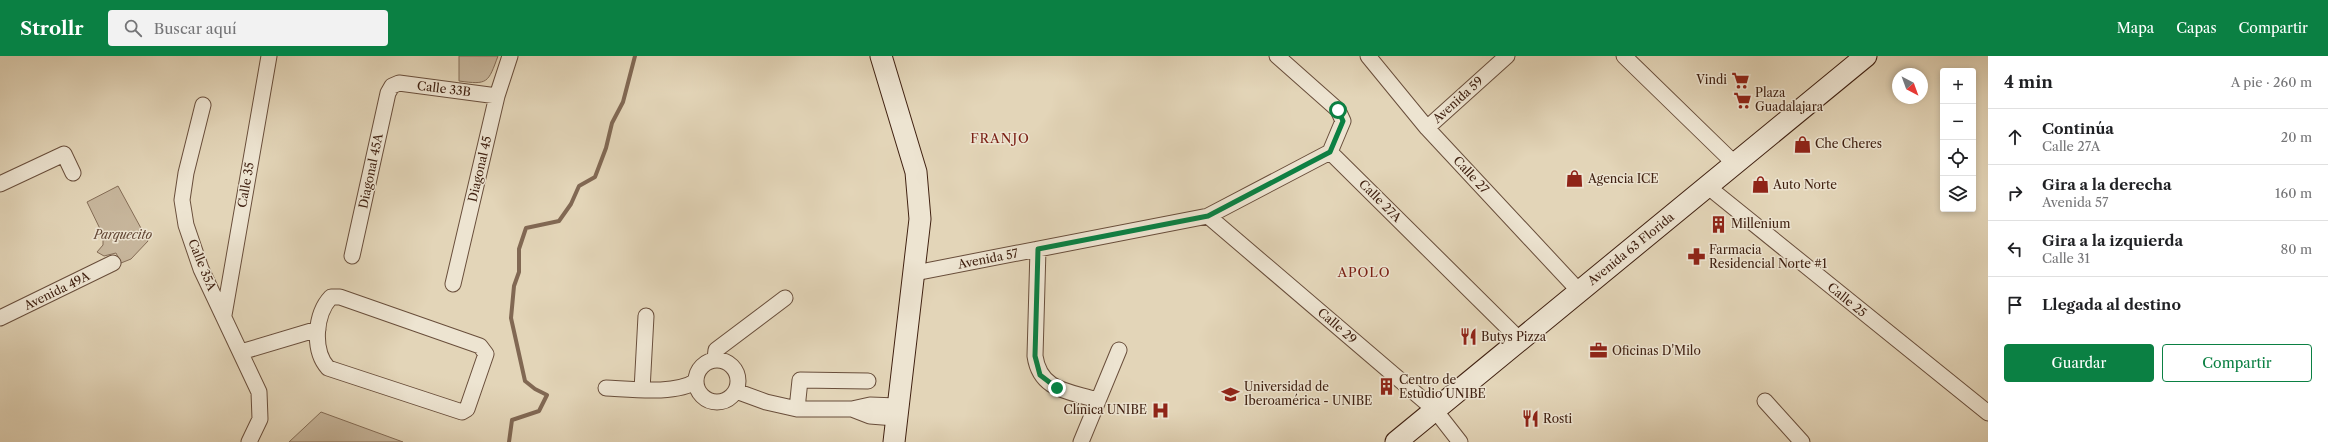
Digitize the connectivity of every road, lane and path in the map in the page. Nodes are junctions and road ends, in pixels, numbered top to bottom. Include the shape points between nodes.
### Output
1 (269, 56) edge
2 (510, 56) edge
3 (881, 56) edge
4 (1277, 56) edge
5 (1368, 56) edge
6 (1507, 56) edge
7 (1624, 56) edge
8 (1866, 56) edge
9 (392, 86) joint
10 (497, 96) junction
11 (203, 105) dead end
12 (1427, 128) junction
13 (1330, 152) junction
14 (1734, 163) junction
15 (73, 173) dead end
16 (0, 184) edge
17 (1707, 186) junction
18 (1208, 216) junction
19 (1038, 249) junction
20 (352, 256) dead end
21 (113, 263) dead end
22 (915, 273) junction
23 (453, 284) dead end
24 (1579, 291) junction
25 (785, 298) dead end
26 (224, 315) junction
27 (646, 316) dead end
28 (0, 318) edge
29 (318, 329) junction
30 (1520, 340) junction
31 (1119, 350) dead end
32 (241, 352) junction
33 (715, 359) junction
34 (696, 381) junction
35 (868, 381) dead end
36 (606, 388) dead end
37 (642, 390) junction
38 (736, 390) junction
39 (1097, 400) junction
40 (1765, 401) dead end
41 (797, 409) junction
42 (1435, 410) junction
43 (896, 412) junction
44 (1988, 413) edge
45 (249, 442) edge
46 (894, 442) edge
47 (1081, 442) edge
48 (1396, 442) edge
49 (1460, 442) edge
50 (1802, 442) edge

1 - 26 street, Calle 35
2 - 10 street, Diagonal 45
3 - 22 main road via 916,172 920,219
4 - 13 street via 1338,110 1343,121
5 - 12 street, Calle 27
6 - 12 street, Avenida 59
7 - 14 street
8 - 14 main road, Avenida 63 Florida
9 - 10 street, Calle 33B via 399,83
9 - 20 street, Diagonal 45A via 388,93
10 - 23 street, Diagonal 45
11 - 26 street, Calle 35A via 182,200 186,225 201,269
12 - 24 street, Calle 27
13 - 18 street, Avenida 57
13 - 30 street, Calle 27A
14 - 17 main road, Avenida 63 Florida
15 - 16 street via 64,154
17 - 24 main road, Avenida 63 Florida
17 - 44 street, Calle 25
18 - 19 street, Avenida 57
18 - 42 street, Calle 29
19 - 22 street, Avenida 57
19 - 39 street via 1035,356 1038,371 1047,382 1057,388
21 - 28 street, Avenida 49A
22 - 43 main road
24 - 30 main road, Avenida 63 Florida
25 - 33 street via 716,350
26 - 32 street, Calle 35A
27 - 37 street
29 - 29 street via 318,351 328,368 462,412 467,409 486,354 480,346 340,297 331,297 325,303
29 - 32 street
30 - 42 main road, Avenida 63 Florida
31 - 39 street
32 - 45 street, Calle 35A via 260,392 260,419
33 - 34 street via 703,364
33 - 38 street via 728,362 737,372
34 - 37 street via 687,388
34 - 38 street via 702,396 712,401 724,401
35 - 41 street via 800,380
36 - 37 street
38 - 41 street via 766,402
39 - 47 street
40 - 50 street
41 - 43 street via 852,409 870,416
42 - 48 main road, Avenida 63 Florida
42 - 49 street, Calle 29
43 - 46 main road

